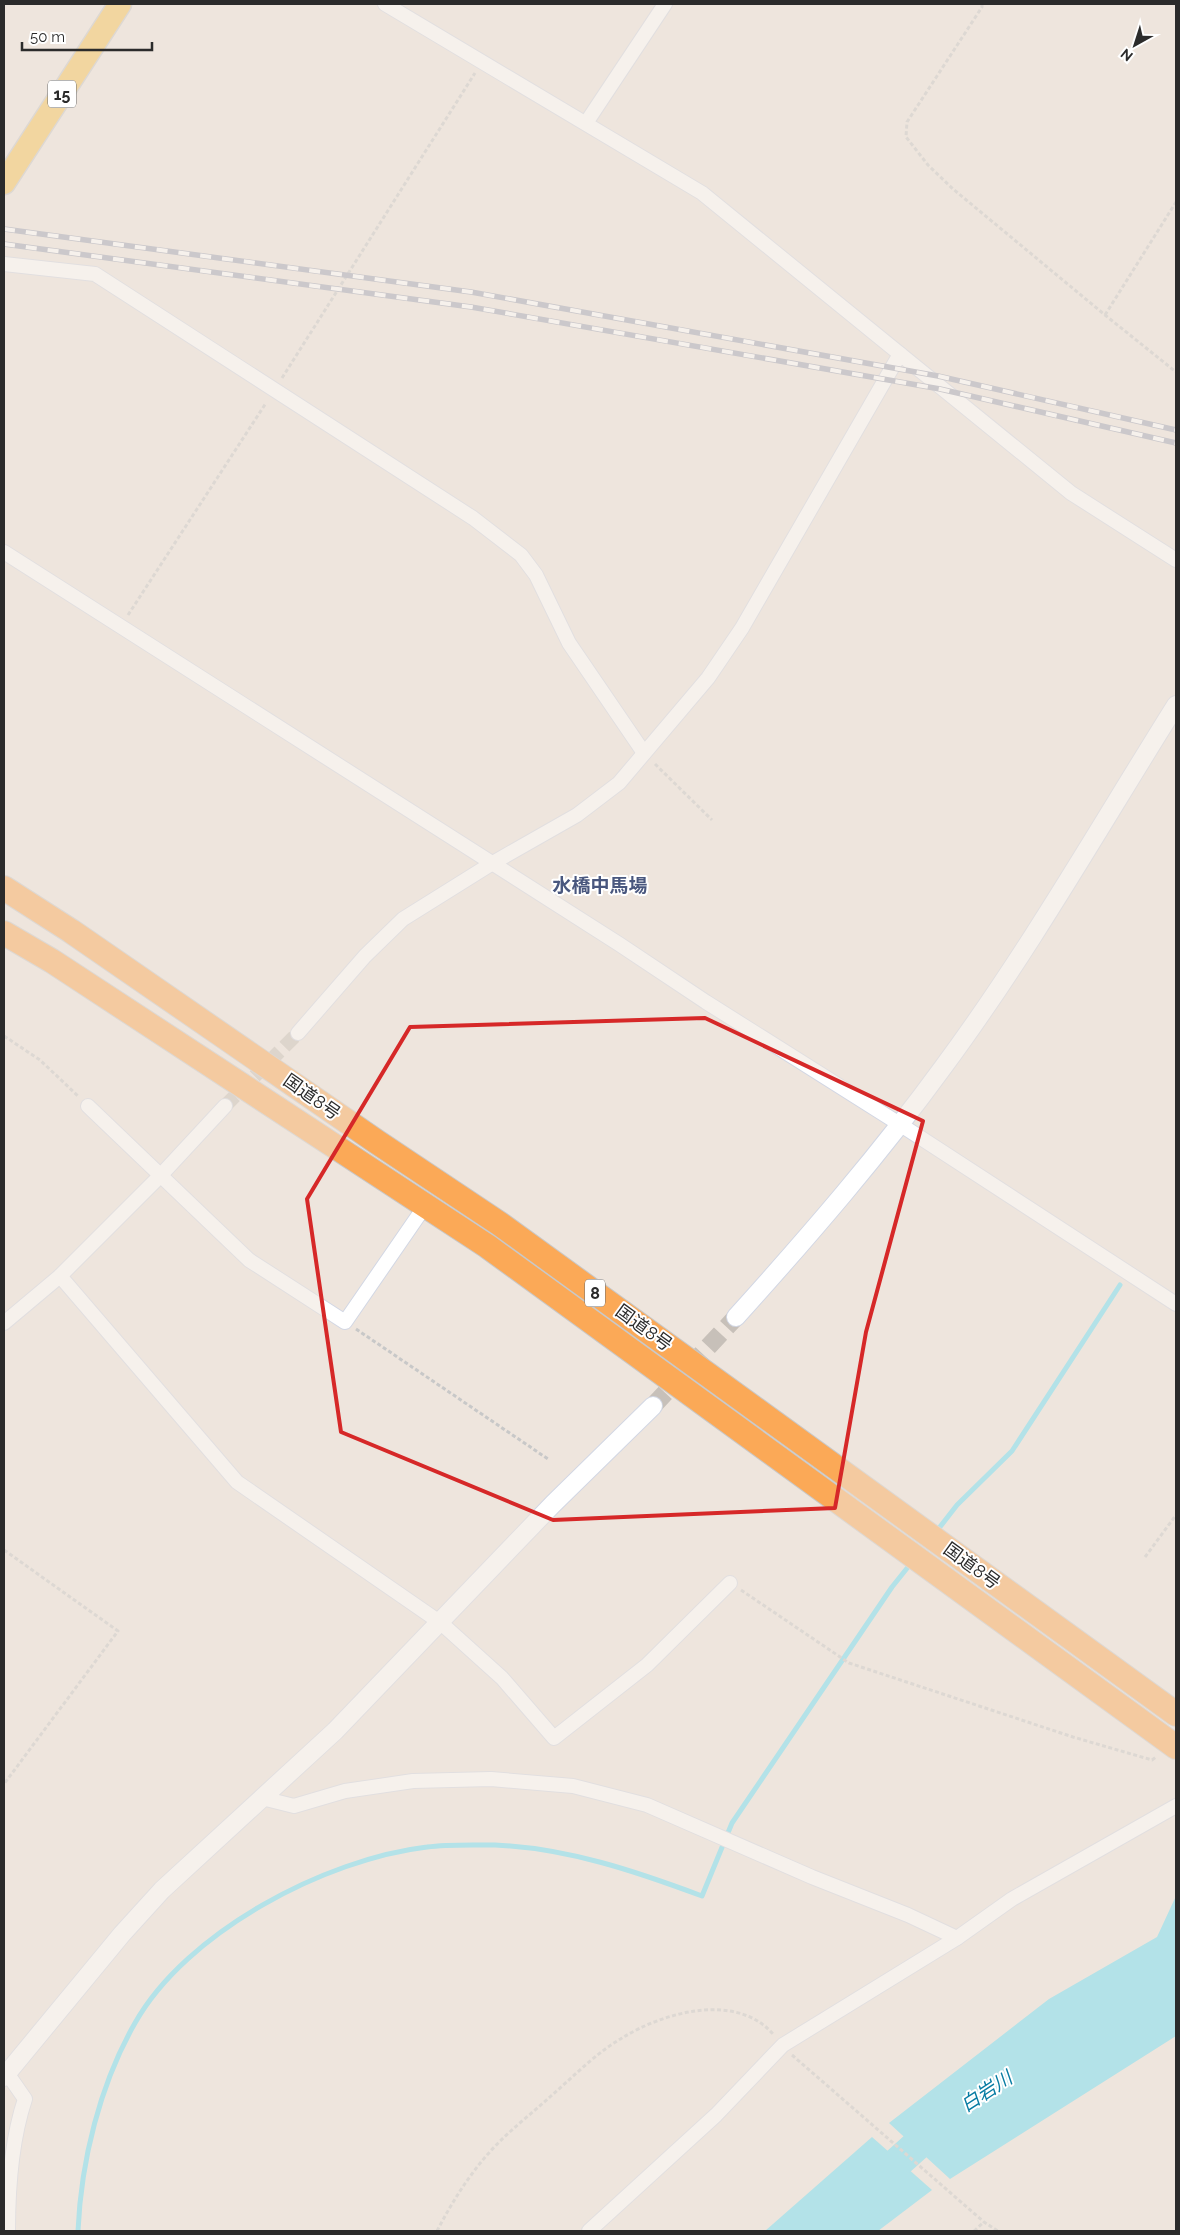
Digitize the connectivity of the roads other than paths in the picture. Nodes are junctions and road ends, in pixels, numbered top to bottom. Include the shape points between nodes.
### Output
1 (120, 4) edge
2 (385, 4) edge
3 (665, 4) edge
4 (586, 123) junction
5 (4, 184) edge
6 (4, 264) edge
7 (900, 354) junction
8 (4, 552) edge
9 (1176, 560) edge
10 (1176, 705) edge
11 (644, 753) junction
12 (491, 864) junction
13 (4, 888) edge
14 (4, 933) edge
15 (298, 1033) tunnel mouth
16 (88, 1106) road end
17 (225, 1106) tunnel mouth
18 (901, 1125) junction
19 (161, 1175) junction
20 (425, 1206) junction
21 (60, 1276) junction
22 (1176, 1304) edge
23 (736, 1317) tunnel mouth
24 (4, 1323) edge
25 (654, 1406) tunnel mouth
26 (730, 1583) road end
27 (441, 1623) junction
28 (1176, 1714) edge
29 (1175, 1746) edge
30 (262, 1798) junction
31 (1176, 1806) edge
32 (957, 1938) junction
33 (6, 2075) edge
34 (8, 2231) edge
35 (589, 2231) edge

1 - 5 main road, 15
2 - 4 street
3 - 4 street
4 - 7 street via 702,192
6 - 11 street via 95,274 473,518 521,555 536,575 568,643
7 - 9 street via 1071,493
7 - 11 street via 742,628 708,678
8 - 12 street
10 - 18 street via 1001,984
11 - 12 street via 619,783 577,815
12 - 15 street via 403,919 365,956
12 - 18 street
13 - 28 highway, 国道8号 / 8 via 500,1224
14 - 20 highway, 国道8号 / 8 via 60,966
16 - 19 street
17 - 19 street
18 - 22 street
18 - 23 street via 829,1213
19 - 20 street via 249,1260 345,1322
19 - 21 street
20 - 29 highway, 国道8号 / 8 via 495,1252
21 - 24 street
21 - 27 street via 237,1482
25 - 27 street via 553,1504
26 - 27 street via 647,1665 554,1738 502,1678
27 - 30 street via 335,1731
30 - 32 street via 294,1806 345,1791 412,1781 491,1779 573,1786 647,1804
30 - 33 street via 162,1890
31 - 32 street via 1012,1899
32 - 35 street via 783,2045 716,2115
33 - 34 street via 25,2099 17,2123 12,2158

